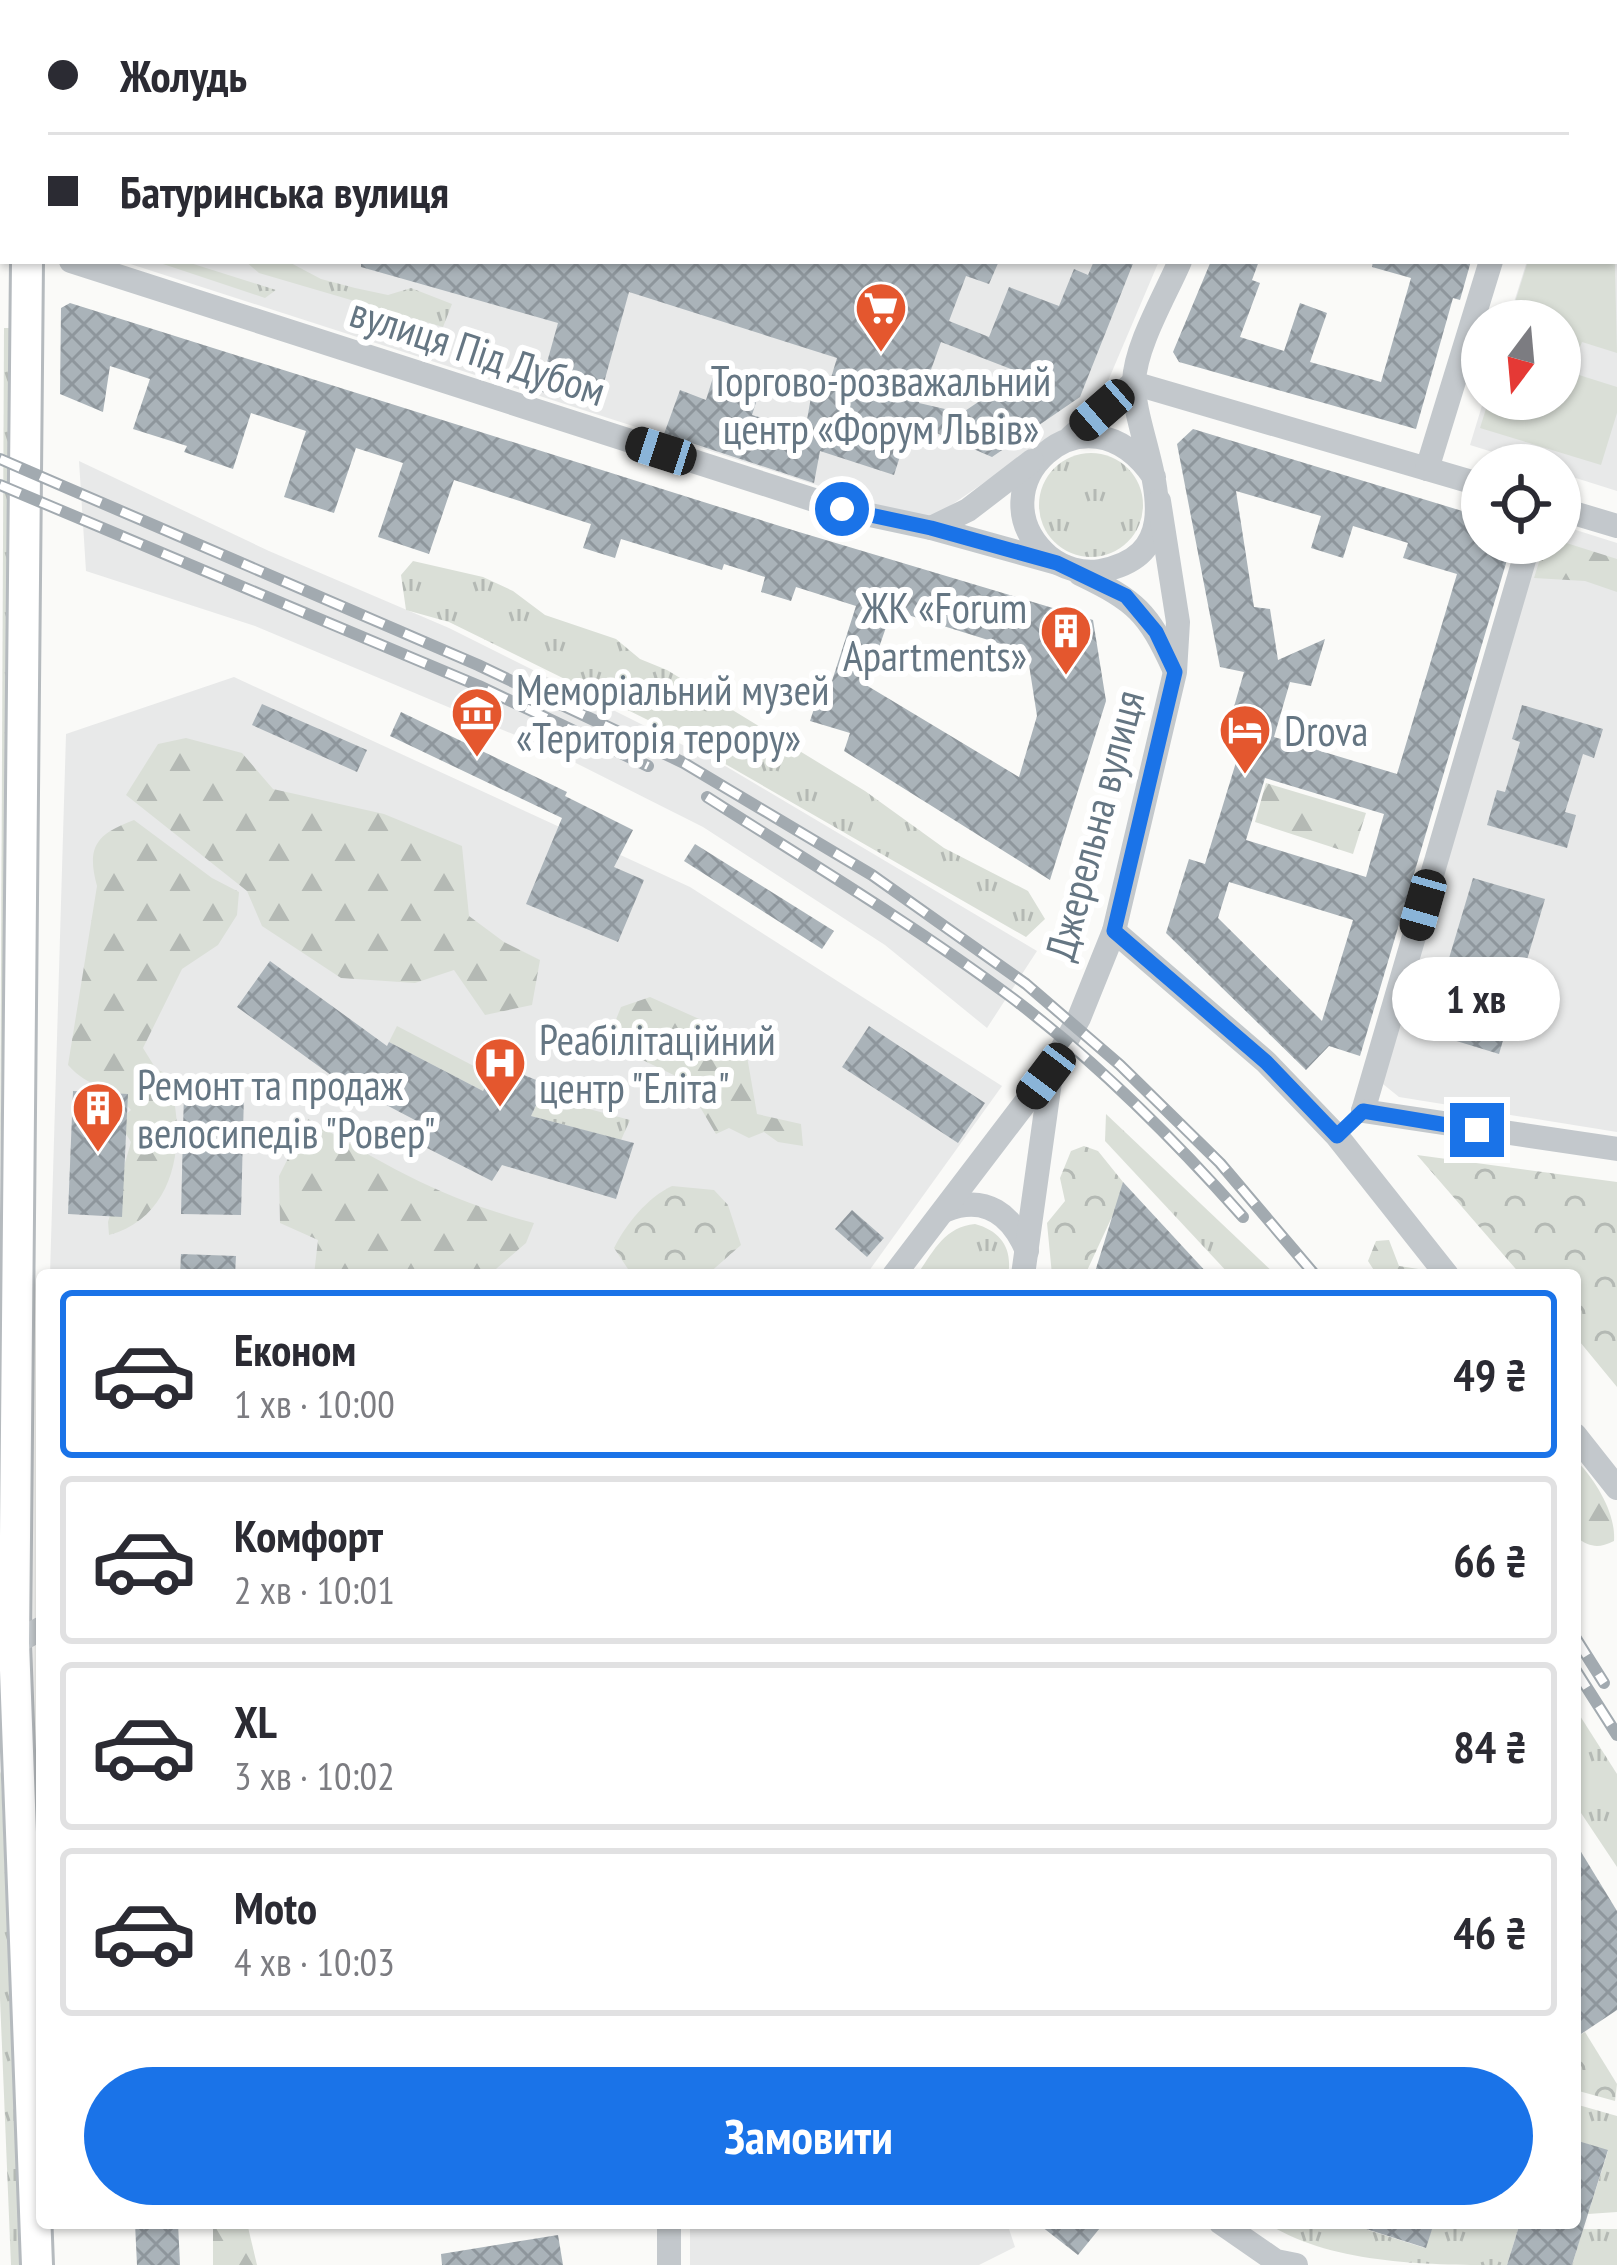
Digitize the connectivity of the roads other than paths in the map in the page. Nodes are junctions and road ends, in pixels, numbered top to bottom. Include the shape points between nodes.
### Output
1 (27, 264) edge
2 (80, 264) edge
3 (1179, 264) edge
4 (1490, 264) edge
5 (1133, 383) junction
6 (1060, 443) junction
7 (1427, 469) junction
8 (1461, 479) edge
9 (1156, 489) junction
10 (1581, 515) edge
11 (1617, 526) edge
12 (931, 528) junction
13 (1523, 564) edge
14 (1064, 566) junction
15 (1175, 672) junction
16 (1114, 931) junction
17 (1052, 1067) junction
18 (1363, 1111) junction
19 (1337, 1136) junction
20 (1617, 1149) edge
21 (946, 1210) junction
22 (1025, 1263) edge
23 (899, 1269) edge
24 (1443, 1269) edge
25 (1581, 1443) edge
26 (1617, 1488) edge
27 (36, 1631) edge
28 (7, 1647) edge
29 (669, 2229) edge
30 (1230, 2229) edge
31 (37, 2265) edge
32 (669, 2265) edge
33 (1296, 2265) edge

1 - 28 main road
2 - 12 street, вулиця Під Дубом via 842,509
3 - 5 street
4 - 7 street
5 - 6 street
5 - 7 street
5 - 9 street, Джерельна вулиця
6 - 9 street via 1096,435 1120,441 1140,456
6 - 12 street
6 - 14 street via 1031,469 1022,494 1036,546
7 - 8 street
9 - 14 street via 1155,526 1142,549 1096,572
9 - 15 street, Джерельна вулиця via 1178,622
10 - 11 street
12 - 14 street, вулиця Під Дубом
13 - 18 street
14 - 15 street, Джерельна вулиця via 1126,596
15 - 16 street, Джерельна вулиця
16 - 17 street, Джерельна вулиця
16 - 19 street via 1266,1062
17 - 21 street
17 - 22 street, Джерельна вулиця
18 - 19 street
18 - 20 street
19 - 24 street
21 - 22 street via 976,1203 1000,1212
21 - 23 street
25 - 26 street
27 - 28 street
28 - 31 main road
29 - 32 street
30 - 33 street via 1276,2261

